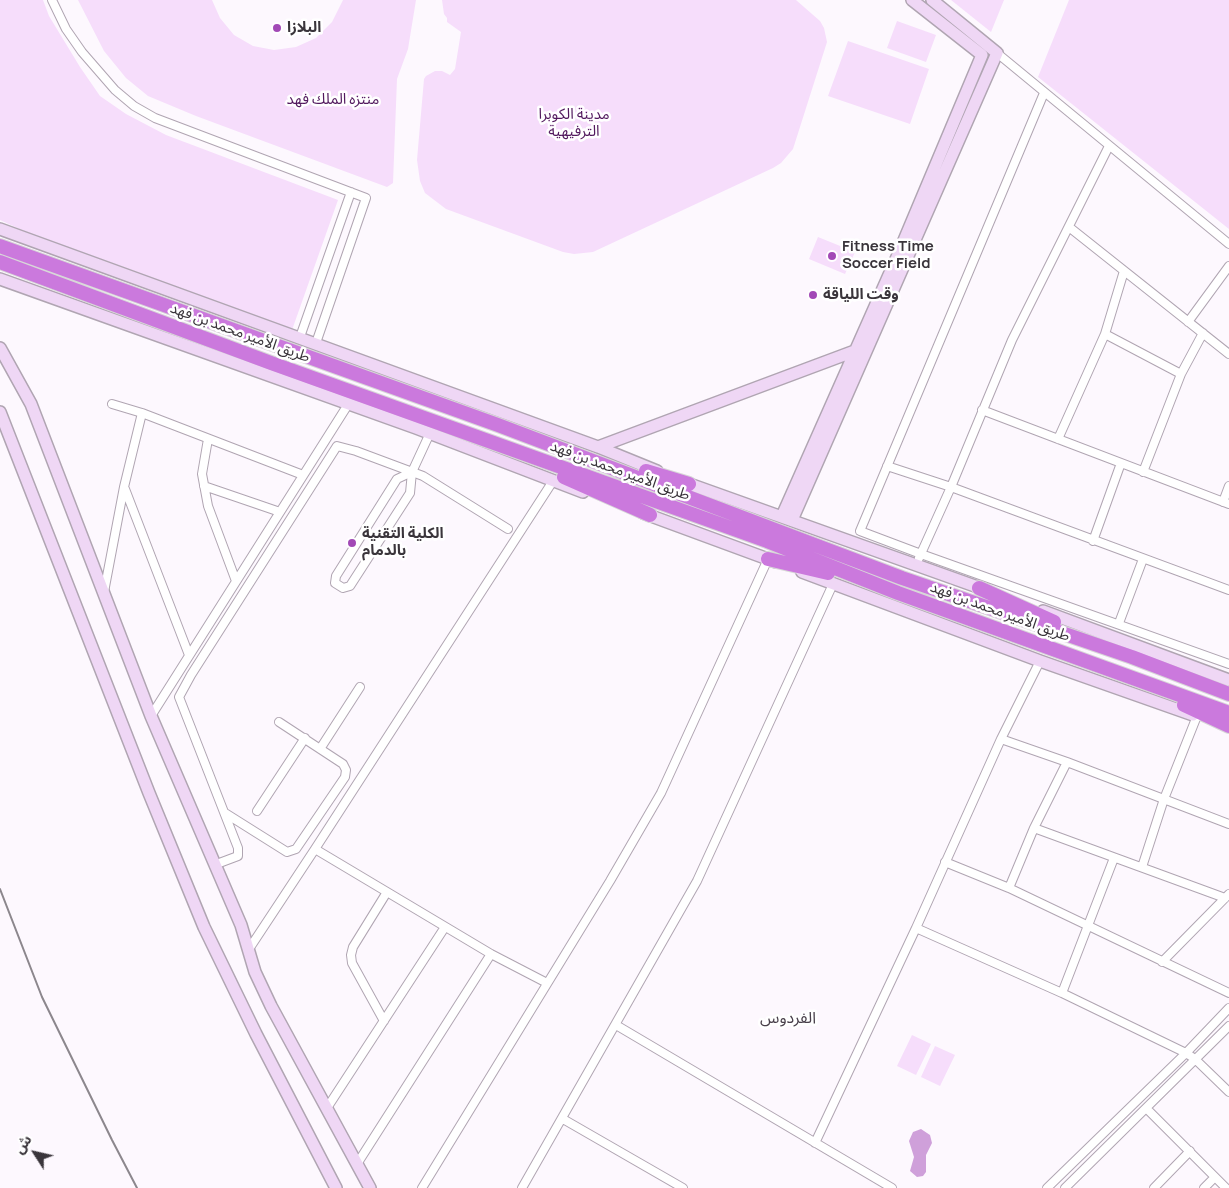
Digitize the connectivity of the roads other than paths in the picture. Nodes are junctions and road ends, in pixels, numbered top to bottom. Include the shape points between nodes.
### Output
1 (52, 0) edge
2 (932, 0) edge
3 (916, 1) edge
4 (997, 53) junction
5 (982, 55) junction
6 (1044, 93) junction
7 (1109, 146) junction
8 (351, 192) junction
9 (1069, 227) junction
10 (4, 230) edge
11 (1229, 244) edge
12 (0, 246) edge
13 (0, 262) edge
14 (1229, 266) edge
15 (1124, 270) junction
16 (0, 279) edge
17 (1188, 322) junction
18 (1203, 333) junction
19 (1105, 334) junction
20 (300, 337) junction
21 (316, 343) junction
22 (0, 348) edge
23 (861, 349) junction
24 (1229, 354) edge
25 (1181, 374) junction
26 (349, 403) junction
27 (112, 404) dead end
28 (982, 410) junction
29 (0, 412) edge
30 (142, 413) junction
31 (498, 425) junction
32 (454, 428) junction
33 (430, 433) junction
34 (208, 439) junction
35 (1058, 439) junction
36 (598, 447) junction
37 (1121, 463) junction
38 (887, 466) junction
39 (412, 472) junction
40 (1143, 472) junction
41 (303, 475) junction
42 (553, 481) junction
43 (689, 484) junction
44 (204, 486) junction
45 (1229, 486) edge
46 (951, 487) junction
47 (124, 488) junction
48 (1226, 503) edge
49 (280, 512) junction
50 (650, 515) junction
51 (787, 518) junction
52 (508, 529) dead end
53 (1093, 541) junction
54 (768, 559) junction
55 (1143, 559) junction
56 (919, 560) junction
57 (236, 581) junction
58 (833, 584) junction
59 (979, 588) junction
60 (1229, 590) edge
61 (898, 593) junction
62 (103, 594) junction
63 (1119, 623) junction
64 (1055, 650) junction
65 (189, 655) junction
66 (1132, 657) junction
67 (1040, 661) junction
68 (1229, 664) edge
69 (1229, 680) edge
70 (360, 687) dead end
71 (1229, 694) edge
72 (1229, 713) edge
73 (151, 716) junction
74 (1197, 716) junction
75 (279, 722) dead end
76 (1229, 727) edge
77 (305, 738) junction
78 (1001, 739) junction
79 (320, 749) junction
80 (1067, 762) junction
81 (1164, 799) junction
82 (257, 811) dead end
83 (225, 813) junction
84 (1229, 824) edge
85 (1034, 828) junction
86 (315, 849) junction
87 (1114, 858) junction
88 (945, 862) junction
89 (214, 865) junction
90 (1142, 867) junction
91 (1009, 888) junction
92 (386, 892) junction
93 (1227, 896) edge
94 (1088, 926) junction
95 (445, 927) junction
96 (916, 928) junction
97 (249, 949) junction
98 (491, 954) junction
99 (1162, 962) junction
100 (547, 983) junction
101 (1062, 993) junction
102 (1229, 993) edge
103 (1229, 1008) edge
104 (384, 1021) junction
105 (616, 1025) junction
106 (1229, 1026) edge
107 (1186, 1053) junction
108 (1195, 1059) junction
109 (1229, 1092) edge
110 (327, 1108) junction
111 (1146, 1108) junction
112 (563, 1119) junction
113 (815, 1143) junction
114 (1190, 1152) junction
115 (357, 1164) junction
116 (1215, 1177) junction
117 (336, 1188) edge
118 (370, 1188) edge
119 (422, 1188) edge
120 (522, 1188) edge
121 (683, 1188) edge
122 (892, 1188) edge
123 (1047, 1188) edge
124 (1065, 1188) edge
125 (1154, 1188) edge
126 (1204, 1188) edge
127 (1226, 1188) edge

1 - 8 street via 82,52 115,90 134,106 155,118
2 - 4 street
3 - 5 street
4 - 5 street
4 - 6 street
4 - 23 street
5 - 23 street
6 - 7 street
6 - 38 street
7 - 9 street
7 - 11 street
8 - 20 street
8 - 21 street via 366,198
9 - 15 street
9 - 28 street via 1012,340
10 - 20 street
12 - 31 highway, طريق الأمير محمد بن فهد
13 - 32 highway, طريق الأمير محمد بن فهد
14 - 17 street
15 - 17 street
15 - 19 street
16 - 26 street
17 - 18 street
18 - 24 street
18 - 25 street
19 - 25 street
19 - 35 street
20 - 21 street
21 - 36 street
22 - 62 street via 30,404
23 - 36 street
23 - 51 street
25 - 40 street
26 - 33 street
26 - 41 street
27 - 30 street
28 - 35 street
28 - 46 street
29 - 117 street via 148,794 204,927
30 - 34 street
30 - 47 street
31 - 43 highway
31 - 66 highway, طريق الأمير محمد بن فهد via 902,578
32 - 50 highway
32 - 61 highway, طريق الأمير محمد بن فهد via 767,541
33 - 39 street
33 - 42 street
34 - 41 street
34 - 44 street via 202,474
35 - 37 street
36 - 43 street
37 - 40 street
37 - 53 street
38 - 46 street
38 - 56 street via 860,531
39 - 39 street via 397,478 336,576 335,583 342,588 350,586 410,493
39 - 52 street
39 - 83 street via 337,446 187,682 179,697
40 - 48 street
41 - 49 street
42 - 50 street
42 - 86 street
43 - 51 street
44 - 49 street
44 - 57 street via 208,506
45 - 48 street
46 - 53 street
46 - 56 street
47 - 62 street
47 - 65 street
49 - 57 street
50 - 54 street
51 - 56 street
53 - 55 street
54 - 58 street
54 - 61 highway
54 - 100 street via 662,793
55 - 60 street
55 - 63 street
56 - 59 street
56 - 63 street
57 - 65 street
58 - 67 street
58 - 105 street via 697,881
59 - 66 highway
59 - 69 street
61 - 64 highway, طريق الأمير محمد بن فهد
62 - 73 street
63 - 68 street
64 - 72 highway, طريق الأمير محمد بن فهد
64 - 76 highway
65 - 73 street
66 - 71 highway, طريق الأمير محمد بن فهد
67 - 74 street
67 - 78 street
70 - 79 street
73 - 89 street
74 - 76 street
74 - 81 street
75 - 77 street
77 - 79 street
77 - 82 street
78 - 80 street
78 - 88 street
79 - 83 street via 343,764 345,777 296,849 287,852
80 - 81 street
80 - 85 street
81 - 84 street
81 - 90 street
83 - 89 street via 238,856
85 - 87 street
85 - 91 street
86 - 92 street
86 - 97 street
87 - 90 street
87 - 94 street
88 - 91 street
88 - 96 street
89 - 97 street
90 - 93 street
91 - 94 street
92 - 95 street
92 - 104 street via 350,955
93 - 99 street
94 - 99 street
94 - 101 street
95 - 98 street
95 - 104 street
96 - 101 street
96 - 113 street
97 - 110 street via 255,972 271,1006
98 - 100 street
98 - 115 street
99 - 102 street
100 - 119 street
101 - 107 street
103 - 107 street
104 - 110 street
105 - 112 street
105 - 113 street
106 - 108 street
107 - 108 street
107 - 123 street
108 - 109 street
108 - 111 street
110 - 115 street
111 - 114 street
111 - 124 street
112 - 120 street
112 - 121 street
113 - 122 street
114 - 116 street
114 - 125 street
115 - 118 street
116 - 126 street
116 - 127 street

